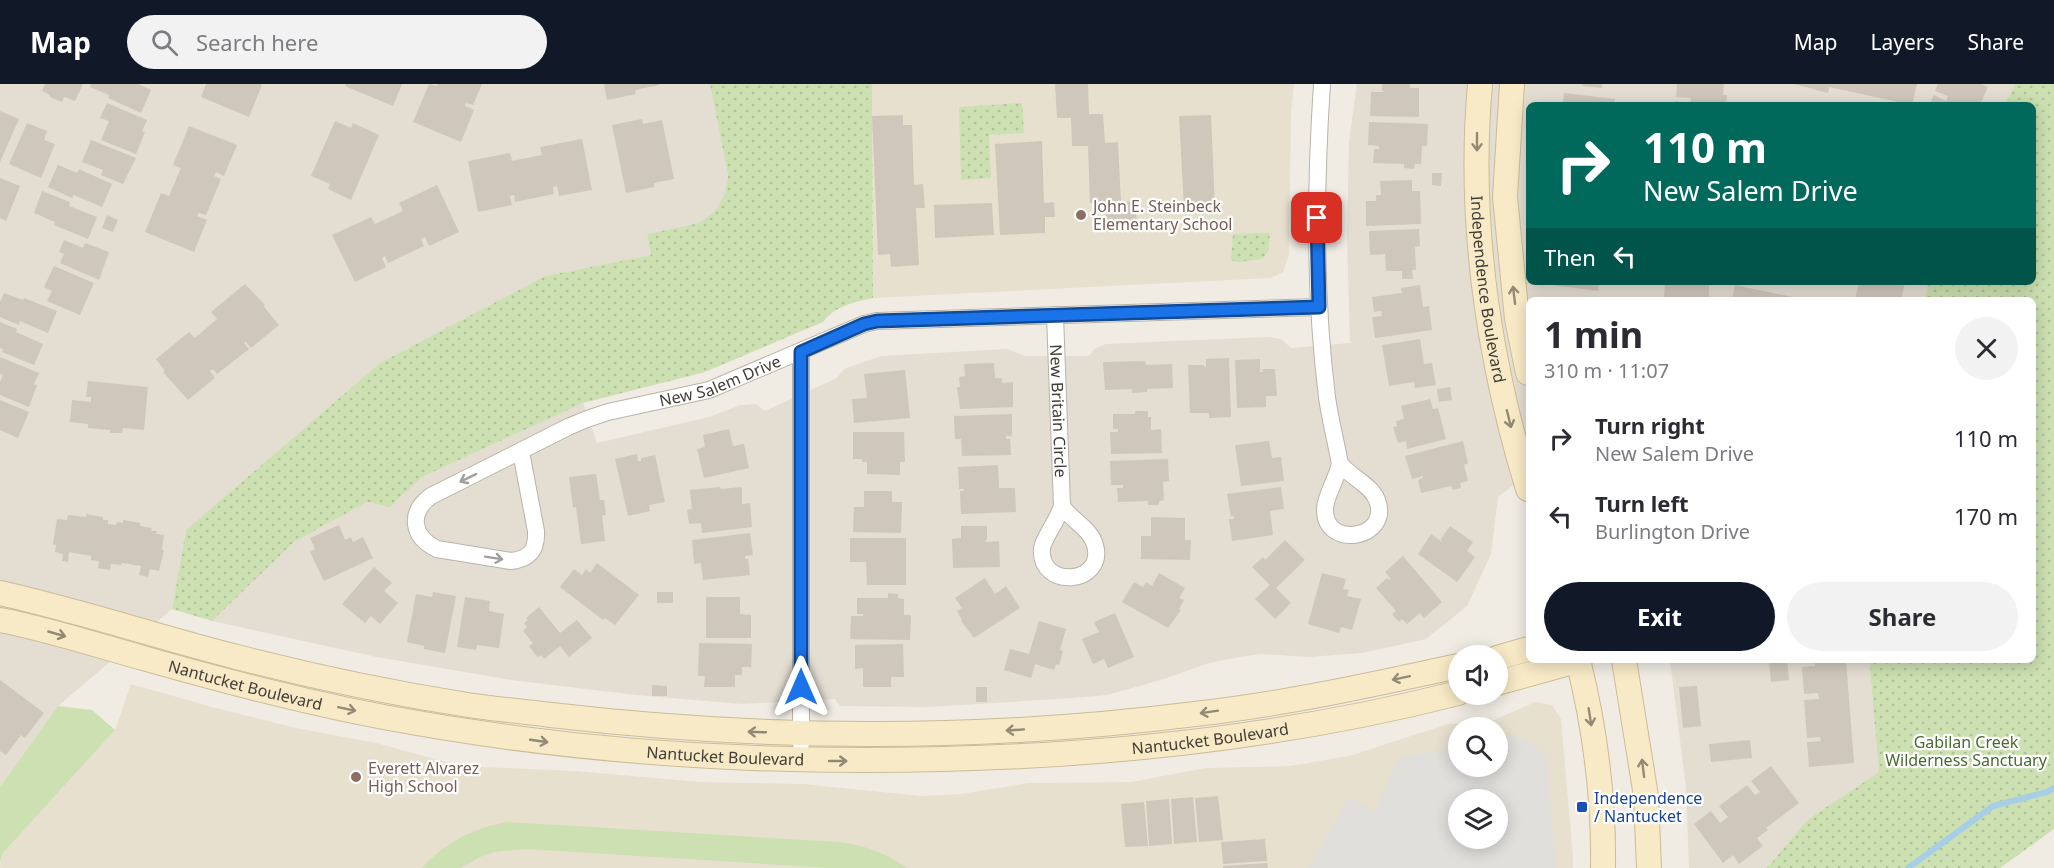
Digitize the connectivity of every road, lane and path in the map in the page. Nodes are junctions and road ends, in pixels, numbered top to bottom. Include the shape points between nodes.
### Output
1 (1322, 84) edge
2 (1480, 84) edge
3 (1512, 84) edge
4 (1319, 307) junction
5 (1055, 315) junction
6 (801, 352) junction
7 (1526, 363) edge
8 (520, 452) junction
9 (1340, 465) dead end
10 (1526, 481) edge
11 (1062, 506) dead end
12 (0, 593) edge
13 (0, 620) edge
14 (1526, 650) edge
15 (1508, 655) edge
16 (1572, 663) edge
17 (1579, 663) edge
18 (1624, 663) edge
19 (1448, 668) edge
20 (1508, 680) edge
21 (1448, 695) edge
22 (801, 734) junction
23 (801, 761) junction
24 (1603, 868) edge
25 (1649, 868) edge

1 - 4 street via 1317,150
2 -> 10 street, Independence Boulevard via 1477,191 1483,278 1499,380
7 -> 3 street, Independence Boulevard via 1517,319 1505,197
4 - 5 street, New Salem Drive
4 - 9 street via 1328,400
5 - 6 street, New Salem Drive via 877,321
5 - 11 street, New Britain Circle
6 - 8 street, New Salem Drive via 709,390 587,419
6 - 22 street
8 -> 8 street, New Salem Drive via 423,502 416,518 420,538 437,549 511,561 532,553 536,531
22 -> 12 street, Nantucket Boulevard via 693,729 463,704 237,657
13 -> 23 street, Nantucket Boulevard via 261,690 389,718 588,747
14 - 15 street
16 - 20 street
17 -> 24 street via 1598,767
25 -> 18 street via 1645,786
19 -> 22 street, Nantucket Boulevard via 1316,696 1195,714 957,734
23 -> 21 street, Nantucket Boulevard via 994,758 1142,747 1251,734
22 - 23 street

